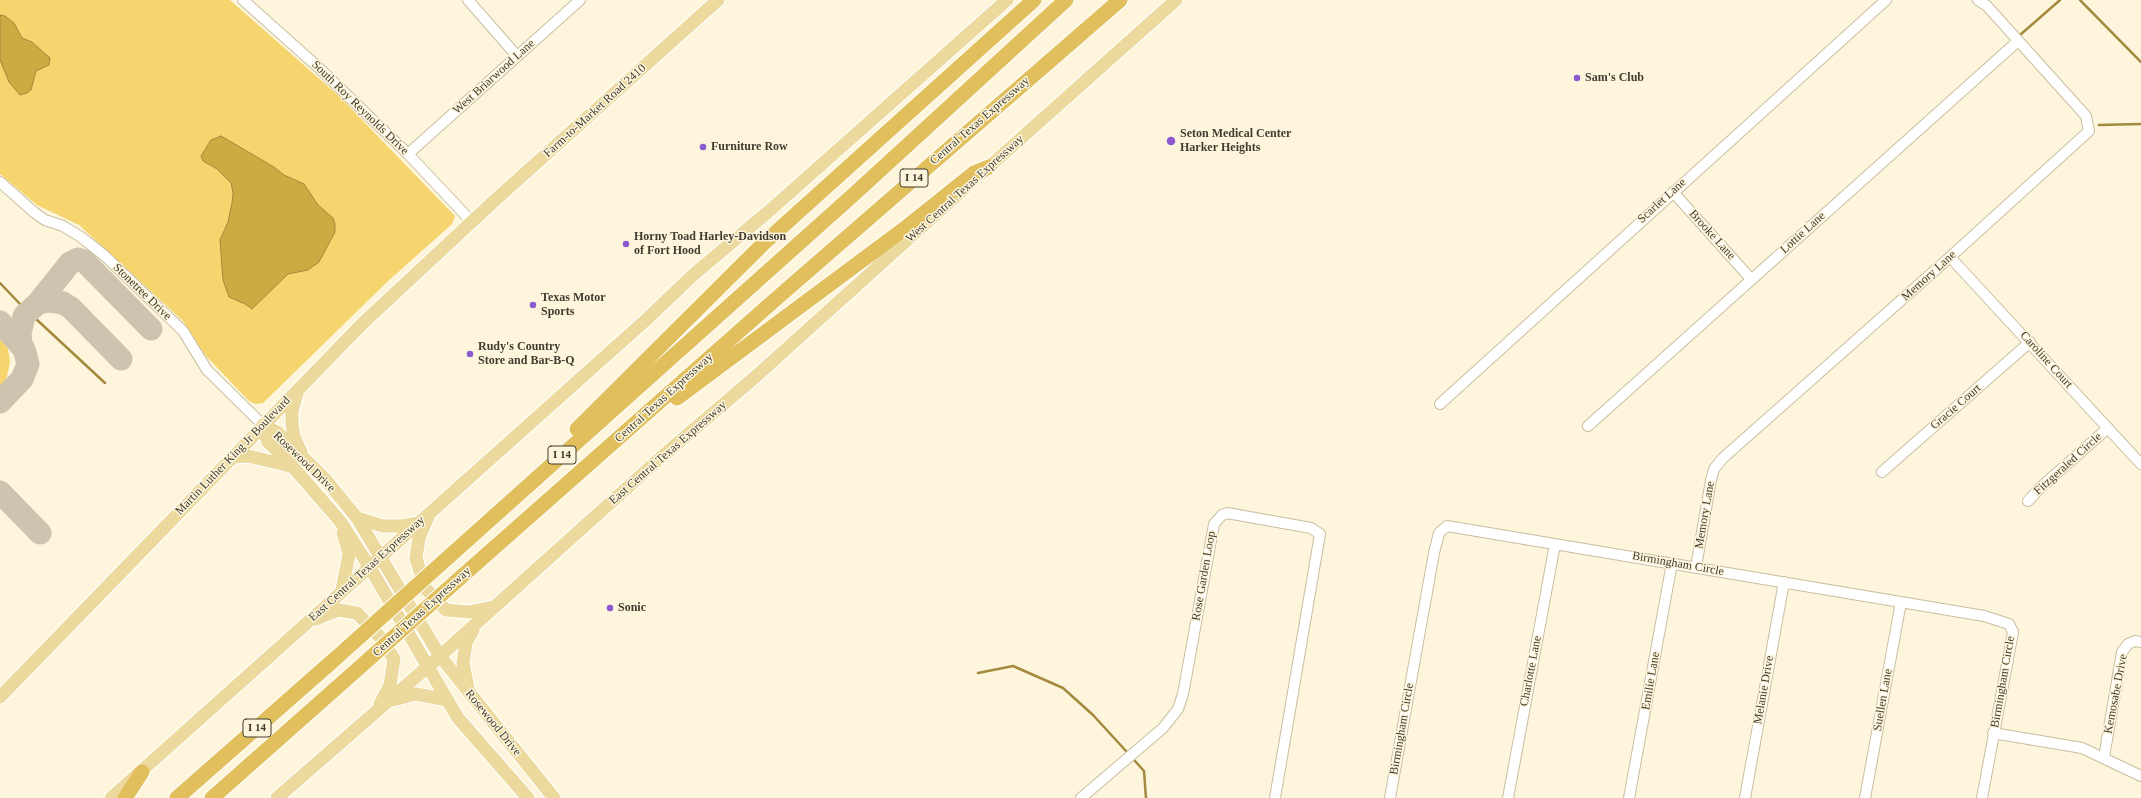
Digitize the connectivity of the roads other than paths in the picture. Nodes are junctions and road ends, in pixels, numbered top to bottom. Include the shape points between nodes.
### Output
1 (243, 0) edge
2 (468, 0) edge
3 (580, 0) edge
4 (718, 0) edge
5 (1007, 0) edge
6 (1034, 0) edge
7 (1066, 0) edge
8 (1120, 0) edge
9 (1176, 0) edge
10 (1886, 0) edge
11 (1978, 0) edge
12 (2018, 41) junction
13 (517, 56) junction
14 (408, 154) junction
15 (989, 167) junction
16 (0, 182) edge
17 (1673, 192) junction
18 (472, 222) junction
19 (1950, 257) junction
20 (1751, 279) junction
21 (2030, 342) junction
22 (754, 378) joint
23 (298, 389) junction
24 (1440, 404) dead end
25 (648, 413) junction
26 (263, 425) junction
27 (1588, 426) dead end
28 (2108, 428) junction
29 (232, 457) junction
30 (304, 459) junction
31 (554, 462) junction
32 (2141, 464) edge
33 (290, 466) junction
34 (1882, 472) dead end
35 (2028, 501) dead end
36 (429, 514) junction
37 (357, 518) junction
38 (340, 521) junction
39 (419, 523) junction
40 (1555, 544) junction
41 (381, 557) junction
42 (1672, 563) junction
43 (369, 566) junction
44 (1696, 568) junction
45 (1784, 582) junction
46 (342, 590) junction
47 (1901, 602) junction
48 (495, 607) junction
49 (308, 622) junction
50 (477, 623) junction
51 (2141, 642) edge
52 (440, 656) junction
53 (428, 667) junction
54 (470, 694) junction
55 (0, 697) edge
56 (447, 700) junction
57 (381, 707) junction
58 (1993, 733) junction
59 (2104, 758) junction
60 (142, 772) junction
61 (2141, 776) edge
62 (1088, 796) edge
63 (111, 798) edge
64 (125, 798) edge
65 (178, 798) edge
66 (212, 798) edge
67 (277, 798) edge
68 (528, 798) edge
69 (554, 798) edge
70 (1275, 798) edge
71 (1390, 798) edge
72 (1508, 798) edge
73 (1629, 798) edge
74 (1744, 798) edge
75 (1865, 798) edge
76 (1982, 798) edge

1 - 14 street, South Roy Reynolds Drive via 318,67
2 - 13 street
3 - 13 street, West Briarwood Lane
4 - 18 main road, Farm-to-Market Road 2410
5 - 36 main road, East Central Texas Expressway via 774,207 693,275
6 - 31 highway via 764,243 572,434
7 - 31 highway, Central Texas Expressway / I 14
8 - 25 highway, Central Texas Expressway / I 14
9 - 15 main road, West Central Texas Expressway
10 - 17 street, Scarlet Lane
11 - 12 street, Memory Lane via 1987,6
12 - 19 street, Memory Lane via 2086,116 2090,131
12 - 20 street, Lottie Lane
13 - 14 street, West Briarwood Lane
14 - 18 street, South Roy Reynolds Drive
15 - 22 main road, West Central Texas Expressway
15 - 25 highway via 974,173 672,402
16 - 26 street, Stonetree Drive via 35,213 81,237 105,256 183,331 207,370
17 - 20 street, Brooke Lane
17 - 24 street, Scarlet Lane
18 - 23 main road, Martin Luther King Jr Boulevard via 389,298
19 - 21 street, Caroline Court
19 - 44 street, Memory Lane via 1723,458 1714,469
20 - 27 street, Lottie Lane
21 - 28 street, Caroline Court
21 - 34 street, Gracie Court
22 - 48 main road, East Central Texas Expressway via 658,460
23 - 26 main road, Martin Luther King Jr Boulevard
23 - 30 main road via 292,411 292,424 294,437
25 - 66 highway, Central Texas Expressway / I 14, bridge
26 - 29 main road, Martin Luther King Jr Boulevard
26 - 30 main road, Rosewood Drive via 277,432
26 - 33 main road, Rosewood Drive via 268,442
28 - 32 street, Caroline Court
28 - 35 street, Fitzgeraled Circle
29 - 33 main road via 248,456
29 - 55 main road, Martin Luther King Jr Boulevard
30 - 37 main road, Rosewood Drive via 326,480
31 - 65 highway, Central Texas Expressway / I 14, bridge
33 - 38 main road, Rosewood Drive
36 - 39 main road, East Central Texas Expressway
36 - 48 main road via 419,538 416,558 425,588 446,610 469,612
37 - 39 main road via 383,526
37 - 41 main road, Rosewood Drive
38 - 43 main road, Rosewood Drive
38 - 46 main road via 349,554
39 - 41 main road, East Central Texas Expressway
40 - 42 street, Birmingham Circle
40 - 71 street, Birmingham Circle via 1447,526 1439,532
40 - 72 street, Charlotte Lane
41 - 43 main road, East Central Texas Expressway
41 - 52 main road, Rosewood Drive
42 - 44 street, Birmingham Circle
42 - 73 street, Emilie Lane
43 - 46 main road, East Central Texas Expressway
43 - 53 main road, Rosewood Drive
44 - 45 street, Birmingham Circle
45 - 47 street, Birmingham Circle
45 - 74 street, Melanie Drive
46 - 49 main road, East Central Texas Expressway
47 - 58 street, Birmingham Circle via 1984,616 2010,624 2013,632
47 - 75 street, Suellen Lane
48 - 50 main road, East Central Texas Expressway
49 - 57 main road via 338,610 357,613 380,637 394,659 390,685
49 - 60 main road, East Central Texas Expressway
50 - 52 main road, East Central Texas Expressway
50 - 54 main road via 464,652 463,672
51 - 59 street, Kemosabe Drive via 2128,644 2122,652
52 - 53 main road, East Central Texas Expressway
52 - 54 main road, Rosewood Drive
53 - 56 main road, Rosewood Drive
53 - 57 main road, East Central Texas Expressway
54 - 69 main road, Rosewood Drive
56 - 57 main road via 416,694 405,695
56 - 68 main road, Rosewood Drive via 458,718
57 - 67 main road, East Central Texas Expressway
58 - 59 street via 2082,748
58 - 76 street, Birmingham Circle
59 - 61 street
60 - 63 main road, East Central Texas Expressway
60 - 64 highway
62 - 70 street, Rose Garden Loop via 1162,728 1178,709 1183,694 1214,524 1227,513 1310,528 1320,534

